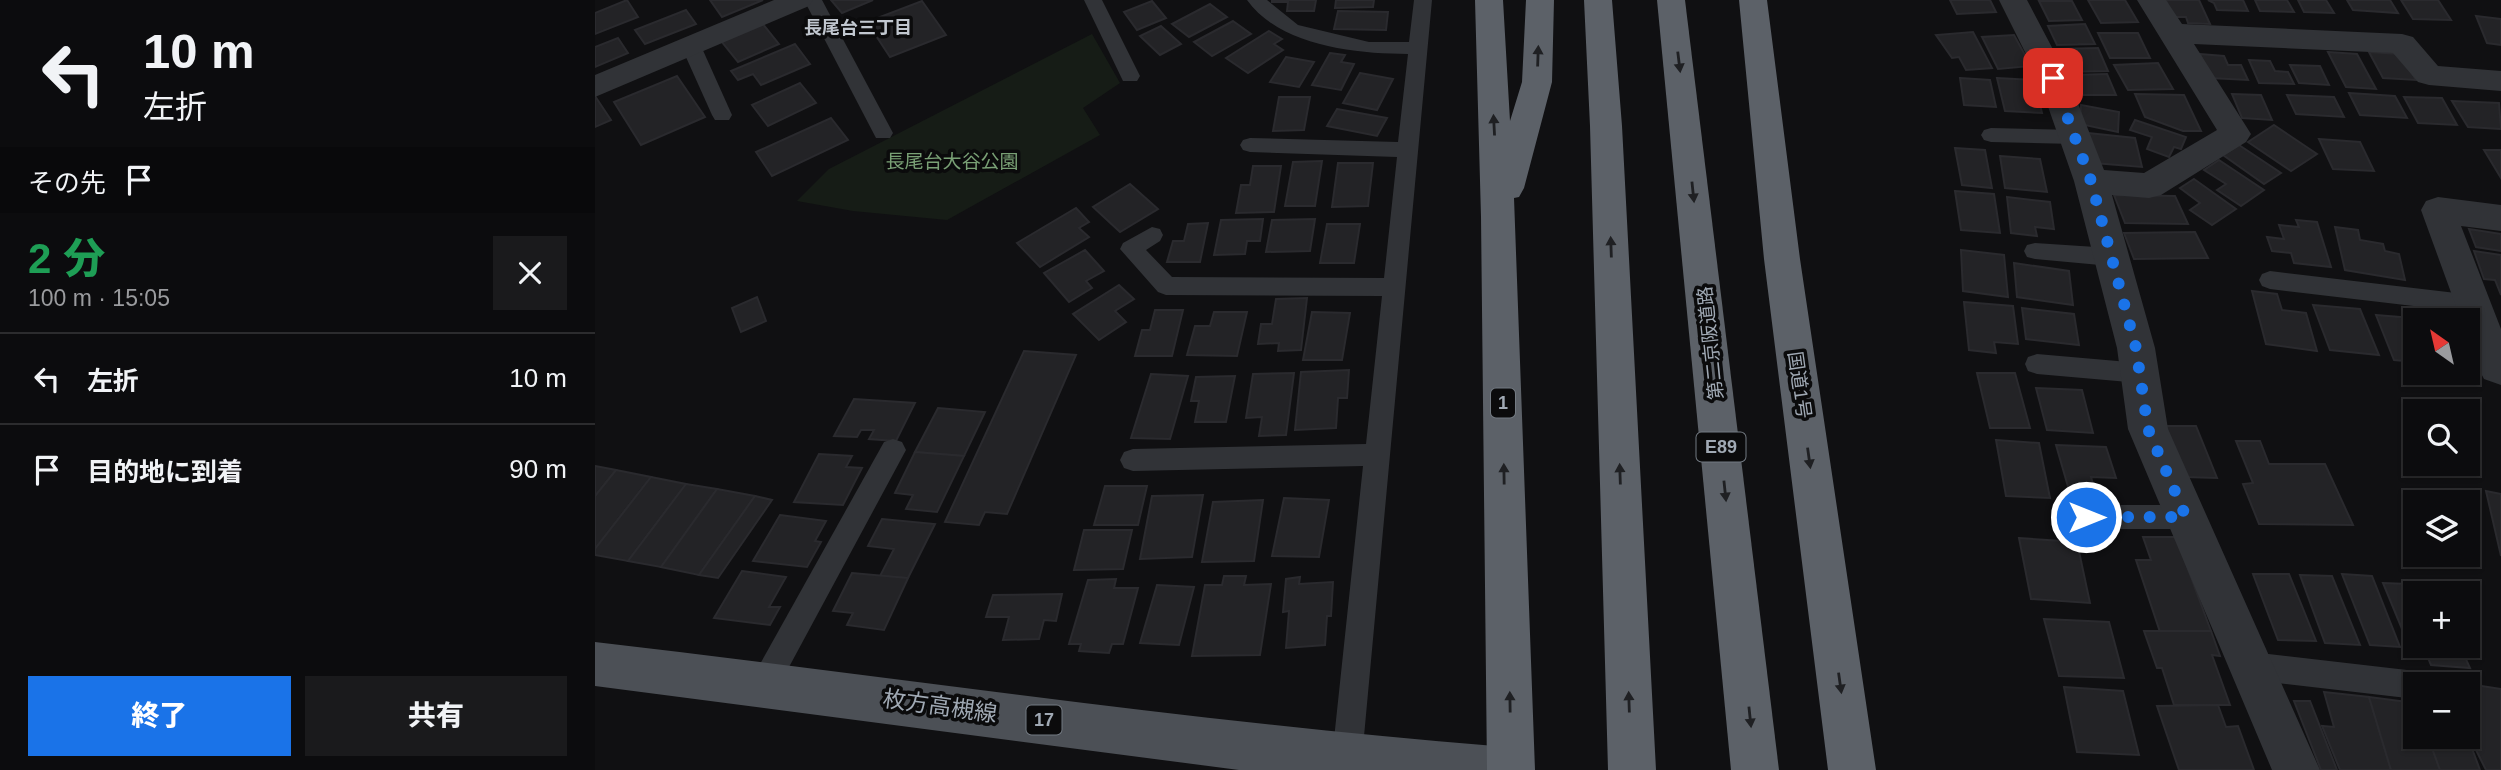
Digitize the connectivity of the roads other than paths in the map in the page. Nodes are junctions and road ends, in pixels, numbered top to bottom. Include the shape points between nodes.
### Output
1 (799, 0) edge
2 (813, 0) edge
3 (1093, 0) edge
4 (1255, 0) edge
5 (1423, 0) edge
6 (1489, 0) edge
7 (1540, 0) edge
8 (1598, 0) edge
9 (1671, 0) edge
10 (1732, 0) edge
11 (1752, 0) edge
12 (2013, 0) edge
13 (2151, 0) edge
14 (2173, 33) junction
15 (691, 46) junction
16 (1418, 48) junction
17 (1130, 76) dead end
18 (2501, 80) edge
19 (595, 87) edge
20 (722, 115) dead end
21 (883, 133) dead end
22 (1991, 135) dead end
23 (2075, 137) junction
24 (1250, 145) dead end
25 (1408, 150) junction
26 (2091, 181) junction
27 (1498, 217) junction
28 (2501, 218) edge
29 (1152, 235) dead end
30 (2035, 251) dead end
31 (2111, 257) junction
32 (1782, 259) junction
33 (2270, 280) dead end
34 (1394, 286) junction
35 (2473, 303) junction
36 (2037, 364) dead end
37 (2501, 369) edge
38 (2140, 373) junction
39 (893, 450) dead end
40 (1377, 455) junction
41 (1133, 460) dead end
42 (2086, 517) dead end
43 (2186, 517) junction
44 (595, 664) edge
45 (2251, 666) junction
46 (765, 683) junction
47 (2403, 684) edge
48 (1347, 758) junction
49 (1495, 770) edge
50 (1511, 770) edge
51 (1632, 770) edge
52 (1755, 770) edge
53 (1852, 770) edge
54 (2296, 770) edge

1 - 15 street
2 - 21 lane
3 - 17 lane
4 - 16 lane via 1292,30 1369,48
5 - 16 lane
27 -> 6 highway, 1
27 -> 7 highway via 1537,82
51 -> 8 highway
9 -> 52 highway, 第二京阪道路 / E89
10 - 32 highway
11 - 32 highway, 国道1号
12 - 23 street via 2053,78
13 - 14 street
14 - 18 street via 2402,44 2429,75
14 - 26 street via 2235,134 2150,186
15 - 19 street
15 - 20 lane
16 - 25 lane
22 - 23 lane
23 - 26 street
24 - 25 lane
25 - 34 lane
26 - 31 street
50 -> 27 highway, 1
28 - 35 street via 2438,210
29 - 34 lane via 1131,249 1166,286
30 - 31 lane
31 - 38 street
32 -> 53 highway, 国道1号
33 - 35 lane
34 - 40 lane
35 - 37 street
36 - 38 lane
38 - 43 street via 2148,429
39 - 46 lane
40 - 41 lane
40 - 48 lane
42 - 43 lane
43 - 45 street
44 - 46 main road, 枚方高槻線 / 17
45 - 47 lane
45 - 54 street
46 - 48 main road, 枚方高槻線 / 17
48 - 49 main road, 枚方高槻線 / 17

